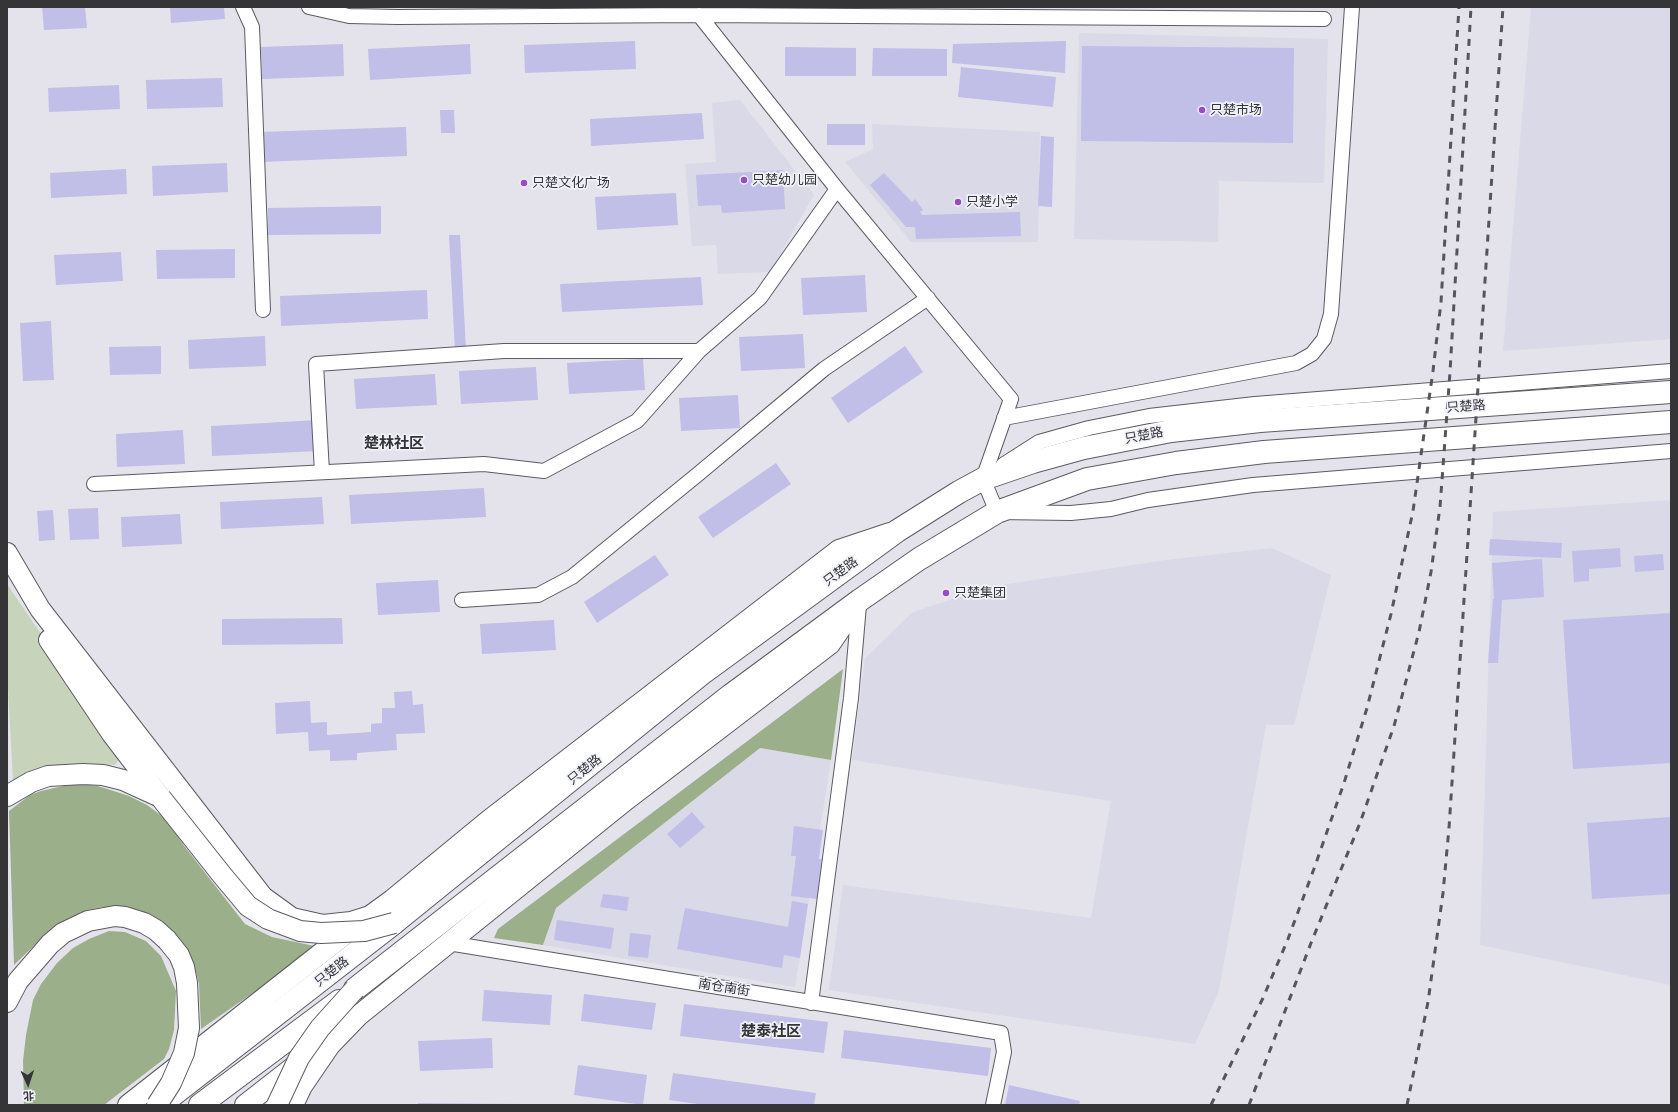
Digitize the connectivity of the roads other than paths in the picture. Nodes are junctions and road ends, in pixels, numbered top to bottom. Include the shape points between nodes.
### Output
1 (243, 7) edge
2 (309, 7) edge
3 (1352, 7) edge
4 (699, 15) junction
5 (1324, 18) dead end
6 (837, 189) junction
7 (928, 298) junction
8 (263, 310) dead end
9 (699, 351) junction
10 (1671, 370) edge
11 (1671, 392) edge
12 (1004, 418) junction
13 (1671, 422) edge
14 (1671, 451) edge
15 (322, 472) junction
16 (983, 479) junction
17 (94, 484) dead end
18 (997, 512) junction
19 (898, 531) junction
20 (7, 553) edge
21 (7, 579) edge
22 (462, 600) dead end
23 (860, 600) junction
24 (7, 796) edge
25 (161, 798) junction
26 (370, 916) junction
27 (394, 923) junction
28 (448, 943) junction
29 (355, 989) junction
30 (7, 1002) edge
31 (811, 1003) junction
32 (358, 1016) junction
33 (128, 1105) edge
34 (159, 1105) edge
35 (200, 1105) edge
36 (245, 1105) edge
37 (277, 1105) edge
38 (293, 1105) edge
39 (993, 1105) edge

1 - 8 street via 252,27
2 - 4 street via 349,16
3 - 12 street via 1331,314 1324,339 1312,354 1296,363
4 - 5 street
4 - 6 street
6 - 7 street
6 - 9 street via 760,298
7 - 12 street via 1011,399
7 - 22 street via 824,369 572,577 538,595
9 - 15 street via 637,421 544,471 484,464
9 - 15 street via 504,351 316,364
10 - 16 street via 1255,404 1149,416 1089,428 1039,442
11 - 16 main road, 只楚路 via 1260,421 1171,431 1084,448
12 - 16 street
13 - 18 main road, 只楚路 via 1264,452 1176,463 1087,479
14 - 18 street via 1253,484 1148,500 1111,509 1071,513
15 - 17 street
16 - 18 street
16 - 19 main road, 只楚路
18 - 23 main road, 只楚路 via 919,559
19 - 26 main road via 839,550 488,821
19 - 27 main road, 只楚路 via 704,672
20 - 26 main road via 40,609 263,897 292,918 323,925 351,922
21 - 25 main road via 112,734
23 - 28 main road via 830,644 626,800
23 - 29 main road, 只楚路 via 731,695
23 - 31 street via 851,698
24 - 25 main road via 48,776 83,774 103,775 122,780
25 - 27 main road, bridge via 248,906 268,919 300,931 321,933 364,931
26 - 33 main road
27 - 34 main road, 只楚路
28 - 31 street, 南仓南街
28 - 32 main road
29 - 35 main road, 只楚路, bridge
29 - 37 main road, bridge via 320,1028 299,1058
30 - 34 main road, bridge via 18,981 50,944 74,926 115,916 126,916 156,930 173,946 184,967 189,1028 184,1053
31 - 39 street, 南仓南街 via 1001,1034 1004,1052
32 - 36 main road
32 - 38 main road via 330,1045 302,1086

